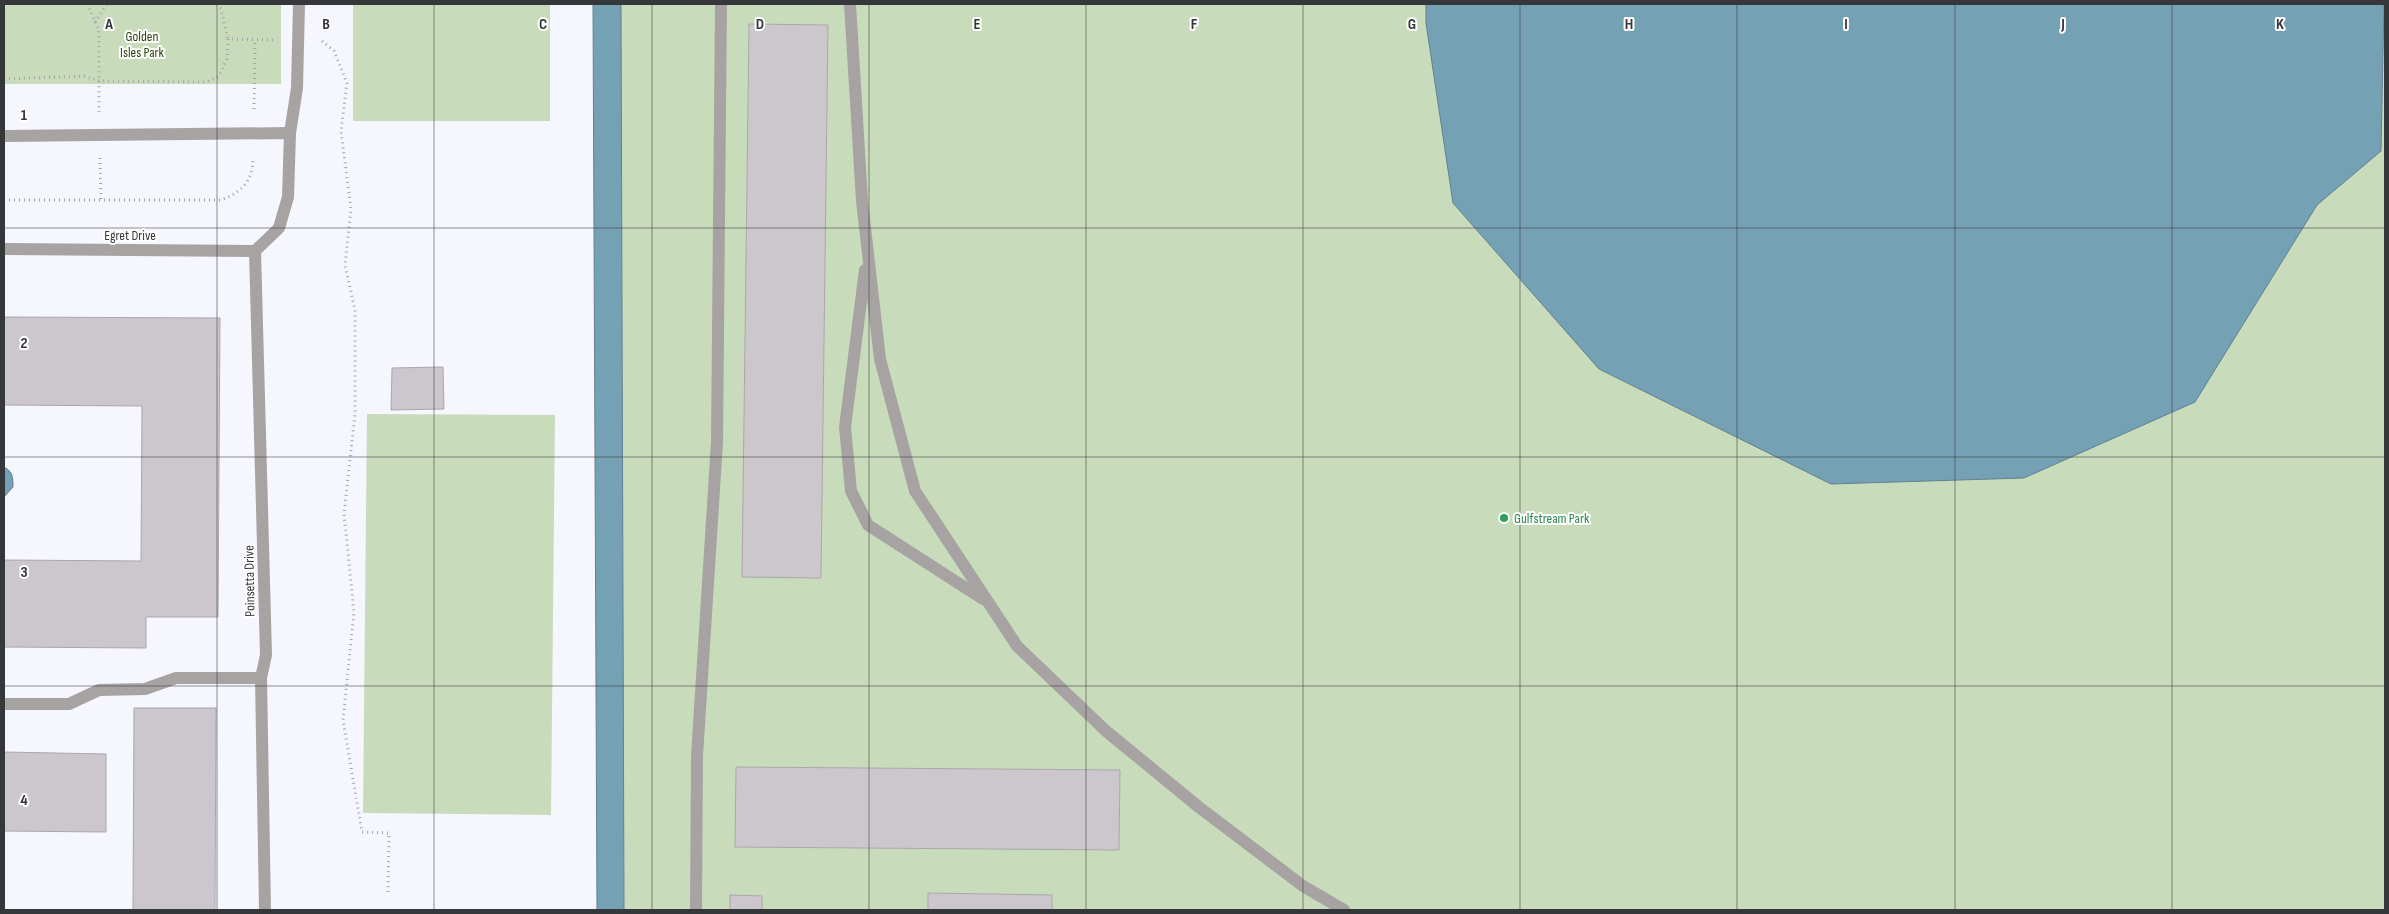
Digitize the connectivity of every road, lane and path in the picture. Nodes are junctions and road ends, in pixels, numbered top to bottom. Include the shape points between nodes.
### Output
1 (87, 4) edge
2 (107, 4) edge
3 (217, 4) edge
4 (299, 4) edge
5 (721, 4) edge
6 (850, 4) edge
7 (95, 22) junction
8 (228, 39) junction
9 (255, 39) junction
10 (299, 40) junction
11 (4, 79) edge
12 (99, 81) junction
13 (254, 132) junction
14 (290, 133) junction
15 (100, 135) junction
16 (4, 136) edge
17 (4, 200) edge
18 (100, 200) junction
19 (4, 249) edge
20 (255, 251) junction
21 (868, 252) junction
22 (988, 601) junction
23 (261, 678) junction
24 (4, 704) edge
25 (388, 892) dead end
26 (1330, 906) edge
27 (265, 910) edge
28 (696, 910) edge
29 (1344, 910) edge

1 - 7 path
2 - 7 path
3 - 8 path
4 - 10 street
5 - 28 street via 717,442 697,756
6 - 21 street
7 - 12 path via 99,30
8 - 9 path
8 - 12 path via 227,59 219,76 206,82
9 - 10 path
9 - 13 path
10 - 14 street via 297,88
10 - 25 path via 322,41 334,51 347,82 341,131 351,209 345,265 355,310 355,414 344,514 354,612 343,720 362,832 389,833
11 - 12 path via 84,76
12 - 15 path
13 - 14 street
13 - 15 street
13 - 18 path via 253,164 248,184 236,194 221,200
14 - 20 street via 288,197 279,228
15 - 16 street
15 - 18 path
17 - 18 path
19 - 20 street, Egret Drive
20 - 23 street, Poinsetta Drive via 266,656
21 - 22 street via 880,359 915,491
21 - 22 street via 845,428 851,491 868,526
22 - 26 street via 1017,646 1106,731
23 - 24 street via 176,678 145,689 99,690 69,704
23 - 27 street, Poinsetta Drive
26 - 29 street

